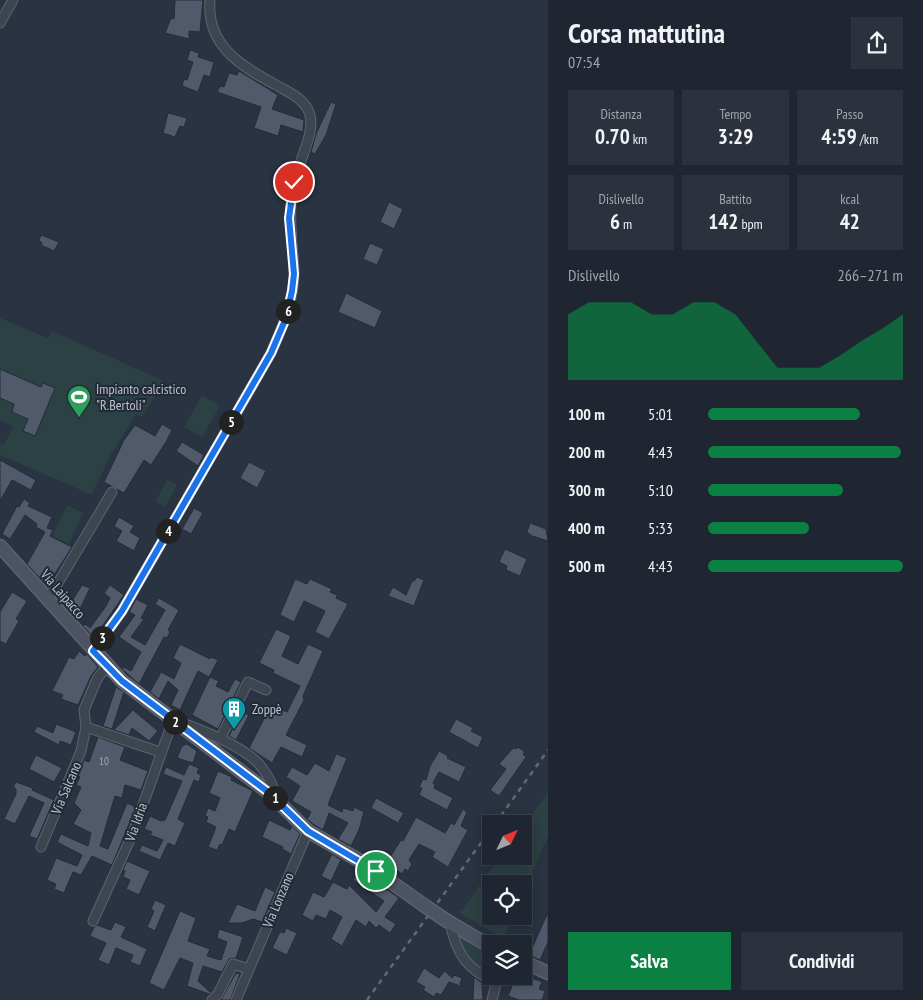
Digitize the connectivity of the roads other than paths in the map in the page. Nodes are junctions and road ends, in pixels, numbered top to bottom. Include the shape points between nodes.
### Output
1 (12, 0) edge
2 (210, 0) edge
3 (0, 23) edge
4 (112, 492) dead end
5 (0, 546) edge
6 (47, 598) junction
7 (93, 651) junction
8 (107, 666) junction
9 (266, 690) dead end
10 (173, 720) junction
11 (86, 727) junction
12 (220, 739) junction
13 (160, 752) junction
14 (278, 800) junction
15 (308, 831) junction
16 (41, 847) dead end
17 (93, 922) dead end
18 (448, 922) junction
19 (482, 942) edge
20 (532, 966) edge
21 (248, 969) junction
22 (548, 973) edge
23 (482, 975) edge
24 (496, 985) edge
25 (212, 1000) edge
26 (236, 1000) edge
27 (492, 1000) edge

1 - 3 street
2 - 7 street via 212,25 225,51 247,69 295,95 310,114 311,128 294,182 289,218 294,274 292,291 286,318 271,353 122,611
4 - 6 street
5 - 6 street, Via Laipacco
6 - 7 street, Via Laipacco
7 - 8 street, Via Laipacco
8 - 10 street, Via Laipacco
8 - 11 street, Via Salcano via 84,710
9 - 12 street via 248,682
10 - 12 street, Via Laipacco
10 - 13 street, Via Idria
10 - 14 street, Via Laipacco
11 - 13 street
11 - 16 street, Via Salcano via 81,751
12 - 14 street, Via Laipacco via 256,761 271,782
13 - 17 street, Via Idria via 133,834
14 - 15 street, Via Laipacco
15 - 18 street, Via Laipacco, bridge via 367,865
15 - 21 street, Via Lonzano
18 - 19 street, Via Laipacco
18 - 23 street via 462,957
20 - 22 street
21 - 25 street via 233,964
21 - 26 street, Via Lonzano
24 - 27 street

